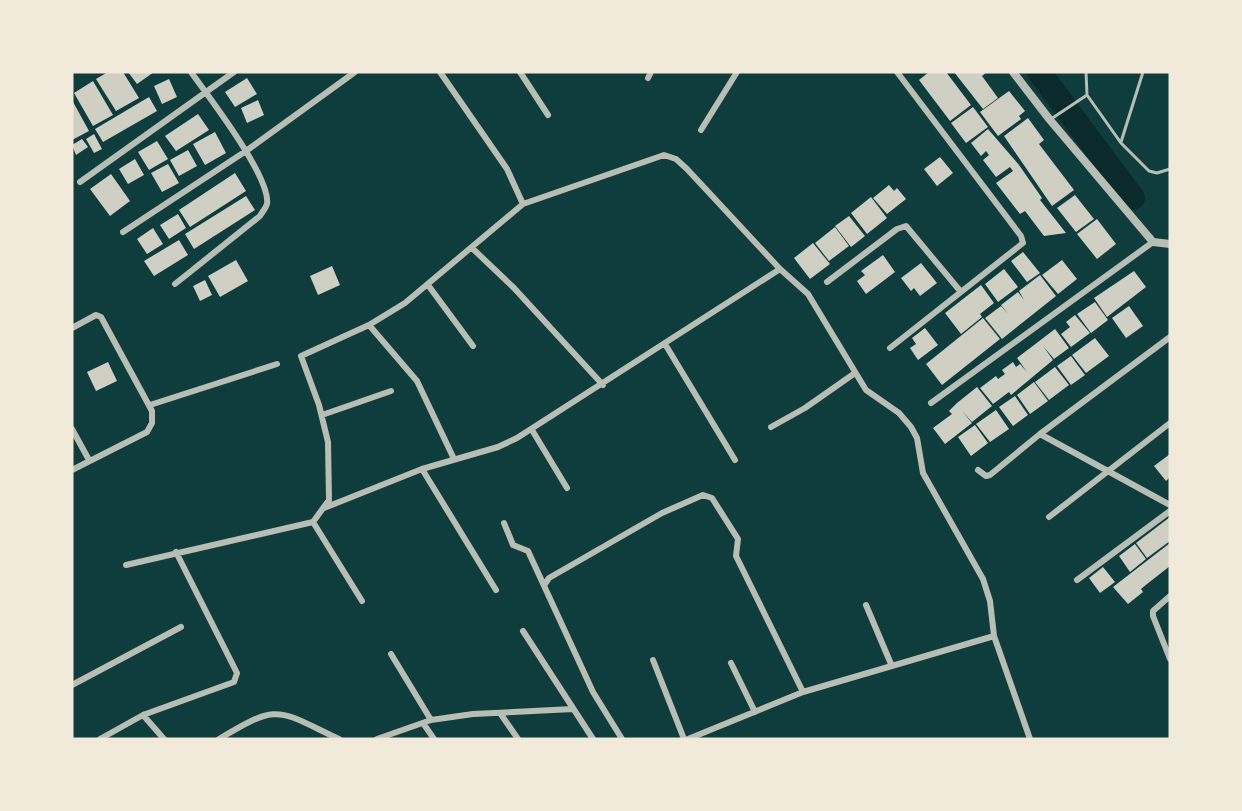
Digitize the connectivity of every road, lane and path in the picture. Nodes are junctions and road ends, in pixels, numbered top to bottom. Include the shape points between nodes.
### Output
1 (191, 72) edge
2 (234, 72) edge
3 (355, 72) edge
4 (440, 72) edge
5 (520, 72) edge
6 (737, 72) edge
7 (897, 72) edge
8 (1013, 72) edge
9 (1086, 72) edge
10 (1143, 72) edge
11 (206, 92) junction
12 (1087, 95) junction
13 (548, 115) dead end
14 (1050, 120) junction
15 (701, 130) dead end
16 (1121, 143) junction
17 (246, 151) junction
18 (1170, 169) edge
19 (80, 182) dead end
20 (523, 204) junction
21 (123, 232) dead end
22 (1153, 242) junction
23 (1170, 244) edge
24 (472, 248) junction
25 (780, 269) junction
26 (827, 282) dead end
27 (175, 284) dead end
28 (428, 285) junction
29 (961, 292) junction
30 (369, 325) junction
31 (72, 328) edge
32 (1170, 337) edge
33 (665, 344) junction
34 (473, 346) dead end
35 (890, 348) dead end
36 (277, 364) dead end
37 (855, 373) junction
38 (603, 385) junction
39 (392, 391) dead end
40 (931, 403) dead end
41 (150, 405) junction
42 (322, 415) junction
43 (1170, 423) edge
44 (771, 427) dead end
45 (72, 429) edge
46 (532, 430) junction
47 (1040, 434) junction
48 (454, 459) junction
49 (89, 460) junction
50 (735, 460) dead end
51 (422, 469) junction
52 (72, 470) edge
53 (978, 470) dead end
54 (1107, 471) junction
55 (567, 488) dead end
56 (1170, 506) edge
57 (324, 509) junction
58 (1170, 511) edge
59 (1048, 517) dead end
60 (313, 522) junction
61 (504, 523) dead end
62 (176, 552) junction
63 (126, 565) dead end
64 (1077, 580) dead end
65 (546, 584) junction
66 (496, 590) dead end
67 (1170, 596) edge
68 (362, 601) dead end
69 (866, 605) dead end
70 (181, 627) dead end
71 (523, 631) dead end
72 (994, 636) junction
73 (391, 654) dead end
74 (1170, 659) edge
75 (653, 660) dead end
76 (731, 663) dead end
77 (891, 664) junction
78 (72, 686) edge
79 (803, 692) junction
80 (573, 709) junction
81 (755, 712) junction
82 (500, 713) junction
83 (143, 715) junction
84 (431, 720) junction
85 (423, 723) junction
86 (100, 739) edge
87 (164, 739) edge
88 (219, 739) edge
89 (339, 739) edge
90 (377, 739) edge
91 (434, 739) edge
92 (518, 739) edge
93 (593, 739) edge
94 (621, 739) edge
95 (686, 739) edge
96 (1030, 739) edge

1 - 11 street
2 - 11 street
3 - 17 street
4 - 20 street via 507,169
5 - 13 street
6 - 15 street
7 - 29 street via 1023,240 1021,247
8 - 14 street
9 - 12 lane
10 - 16 lane
11 - 17 street
11 - 19 street
12 - 14 lane
12 - 16 lane
14 - 22 street
16 - 18 lane via 1149,171
17 - 21 street
17 - 27 street via 266,190 267,205 260,216
20 - 24 street
20 - 25 street via 664,155 676,159
22 - 23 street
22 - 40 street
24 - 28 street
24 - 38 street
25 - 33 street
25 - 37 street via 813,300
26 - 29 street via 906,226
28 - 30 street
28 - 34 street
29 - 35 street
30 - 42 street via 301,356
30 - 48 street via 417,381
31 - 41 street via 96,315 101,317
32 - 47 street
33 - 38 street
33 - 50 street
36 - 41 street
37 - 44 street
37 - 72 street via 866,390 899,413 917,438 923,473 983,579
38 - 46 street
39 - 42 street
41 - 49 street via 152,423 147,432
42 - 57 street via 329,478
43 - 54 street
45 - 49 street
46 - 48 street via 498,447
46 - 55 street
47 - 53 street via 990,475
47 - 54 street
48 - 51 street
49 - 52 street
51 - 57 street
51 - 66 street
54 - 56 street
54 - 59 street
57 - 60 street
58 - 64 street
60 - 62 street
60 - 68 street
61 - 65 street via 513,545 528,551
62 - 63 street
62 - 83 street via 237,673 234,682 226,687
65 - 79 street via 549,578 662,513 703,495 712,498 738,539 736,556
65 - 94 street via 593,692
67 - 74 street via 1153,611 1153,616
69 - 77 street
70 - 78 street
71 - 80 street
72 - 77 street
72 - 96 street
73 - 84 street
75 - 95 street
76 - 81 street
77 - 79 street
79 - 81 street
80 - 82 street
80 - 93 street
81 - 95 street
82 - 84 street
82 - 92 street
83 - 86 street
83 - 87 street
84 - 85 street
85 - 90 street
85 - 91 street
88 - 89 street via 252,718 278,712

